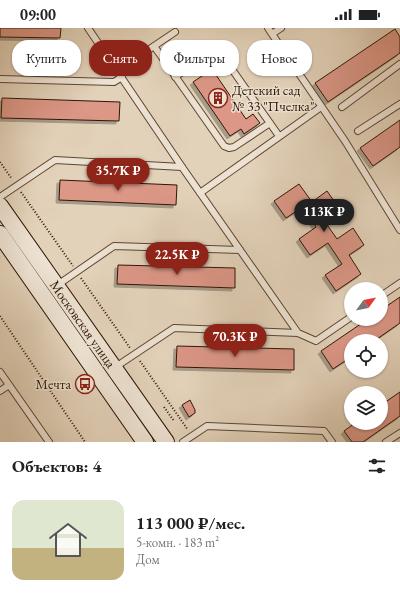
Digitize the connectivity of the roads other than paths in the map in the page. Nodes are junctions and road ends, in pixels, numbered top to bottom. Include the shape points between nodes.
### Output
1 (88, 28) edge
2 (268, 28) edge
3 (281, 28) edge
4 (175, 32) dead end
5 (272, 34) junction
6 (96, 40) edge
7 (154, 46) joint
8 (400, 64) edge
9 (122, 77) joint
10 (175, 77) junction
11 (0, 79) edge
12 (400, 104) edge
13 (321, 107) junction
14 (342, 107) dead end
15 (270, 123) junction
16 (358, 131) dead end
17 (279, 136) junction
18 (182, 167) junction
19 (200, 193) junction
20 (0, 197) edge
21 (0, 206) edge
22 (400, 230) edge
23 (0, 234) edge
24 (240, 250) junction
25 (400, 283) edge
26 (56, 286) junction
27 (388, 291) edge
28 (344, 322) edge
29 (298, 333) junction
30 (114, 368) junction
31 (0, 372) edge
32 (9, 385) junction
33 (0, 391) edge
34 (400, 432) edge
35 (50, 442) edge
36 (145, 442) edge
37 (166, 442) edge
38 (183, 442) edge
39 (332, 442) edge
40 (386, 442) edge

1 - 6 lane
2 - 5 lane
3 - 5 lane
4 - 7 lane
5 - 13 lane
7 - 10 lane
8 - 14 lane
9 - 11 lane via 114,82
9 - 18 lane
10 - 15 lane via 224,146 234,147
10 - 15 lane via 218,48
12 - 16 lane
13 - 17 lane
13 - 22 lane
15 - 17 lane
17 - 19 lane
18 - 19 lane
18 - 20 lane via 55,160
19 - 24 lane
21 - 26 main road, Московская улица
23 - 36 main road, Московская улица
24 - 26 lane via 114,246
24 - 29 lane
25 - 27 lane
26 - 30 main road, Московская улица
28 - 29 lane via 316,340
29 - 30 lane via 174,328
30 - 37 main road, Московская улица
31 - 32 lane
32 - 33 lane
32 - 35 lane
34 - 40 lane
38 - 39 lane via 207,426 324,431

